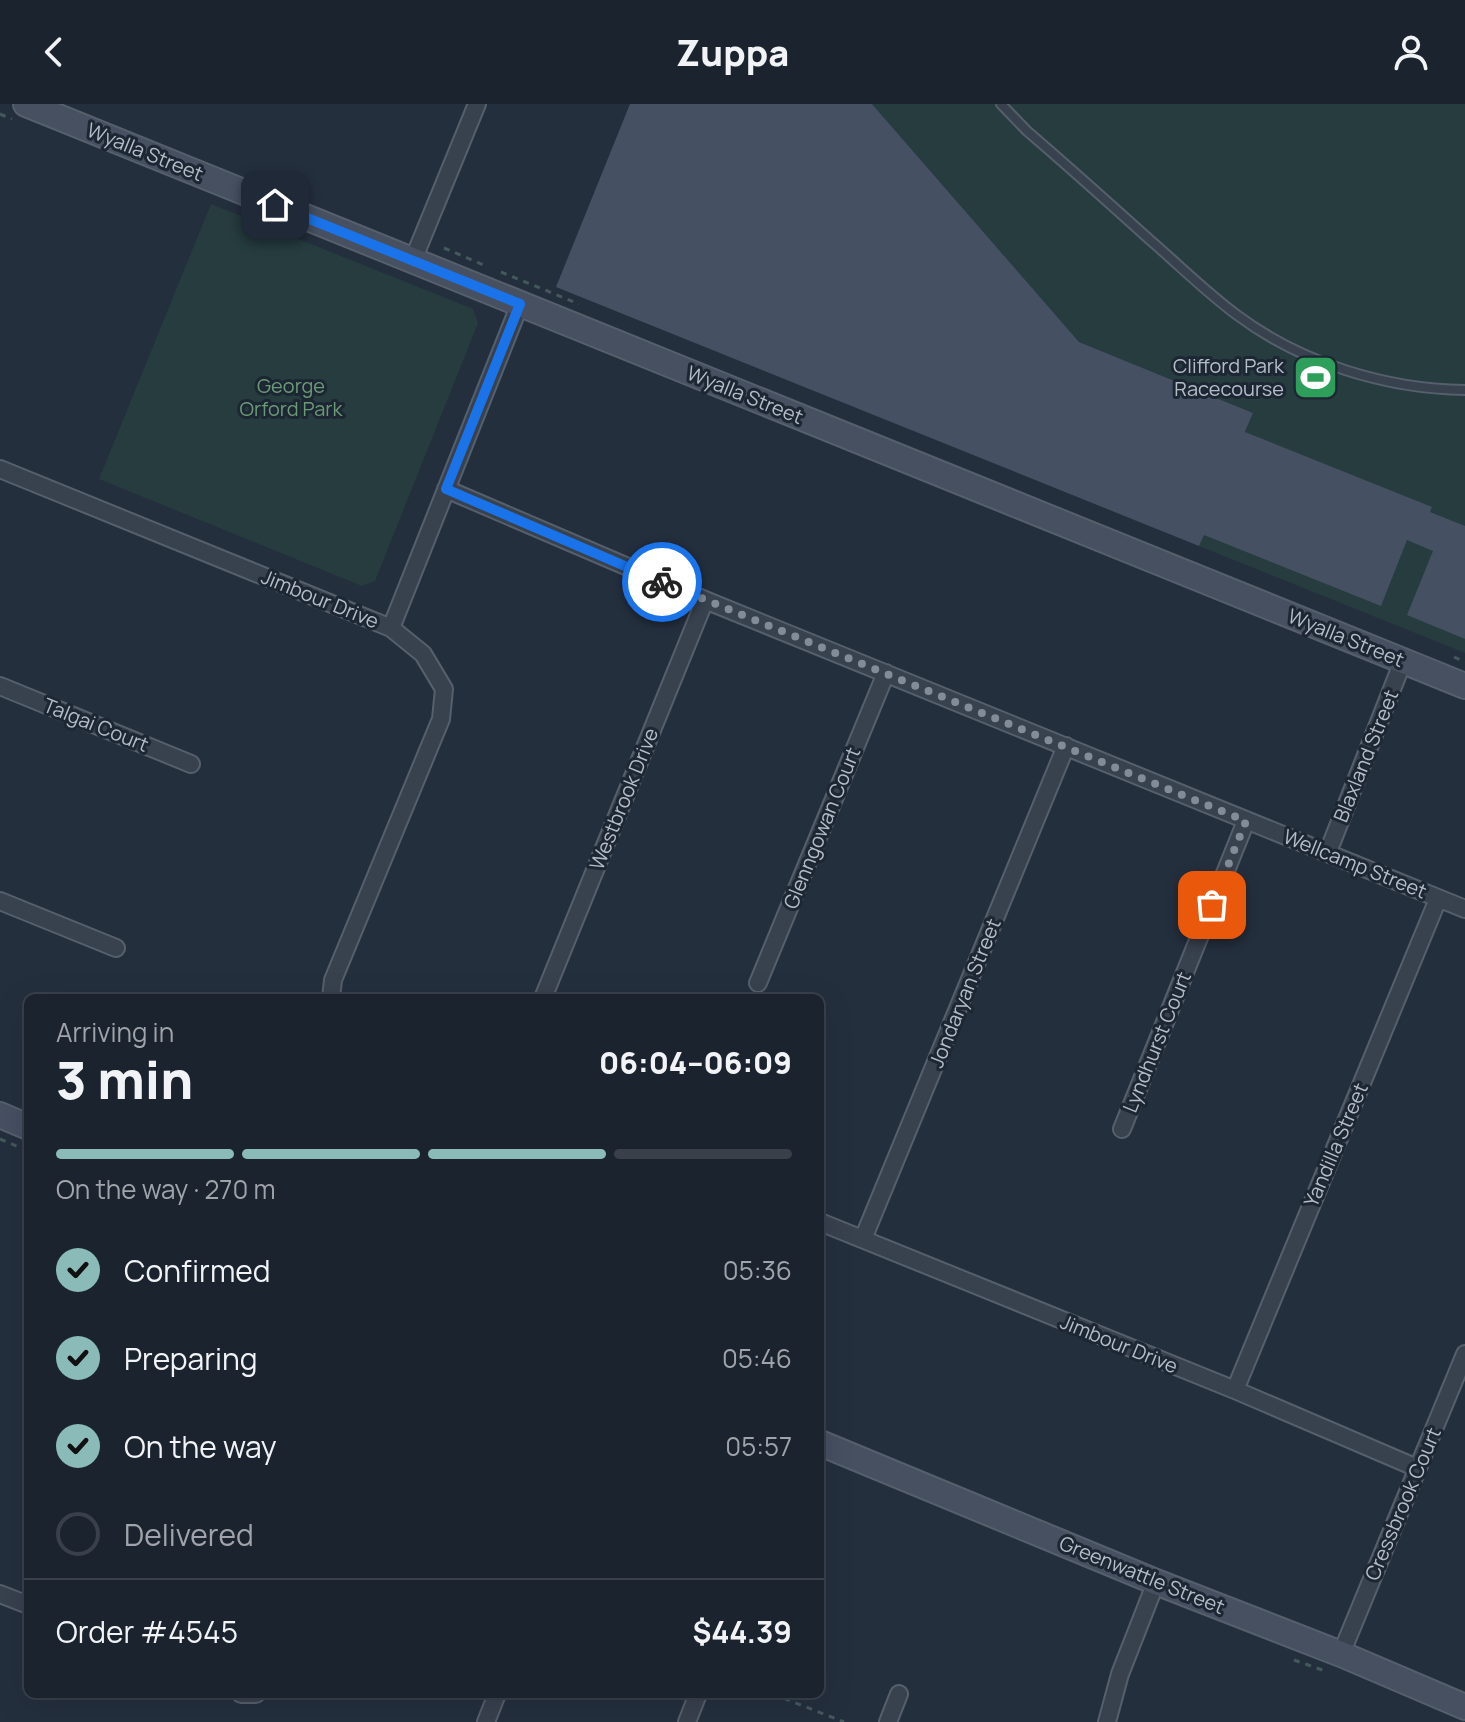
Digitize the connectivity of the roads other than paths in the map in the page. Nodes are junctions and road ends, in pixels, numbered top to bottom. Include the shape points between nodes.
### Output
1 (26, 104) edge
2 (477, 104) edge
3 (1001, 104) edge
4 (413, 260) junction
5 (520, 304) junction
6 (1465, 390) edge
7 (0, 469) edge
8 (446, 489) junction
9 (705, 600) junction
10 (391, 628) junction
11 (1403, 661) junction
12 (886, 673) junction
13 (0, 686) edge
14 (1465, 686) edge
15 (1066, 746) junction
16 (191, 764) dead end
17 (1246, 821) junction
18 (1328, 852) junction
19 (1438, 899) junction
20 (0, 901) edge
21 (1465, 909) edge
22 (116, 948) dead end
23 (758, 983) dead end
24 (331, 994) edge
25 (545, 994) edge
26 (0, 1115) edge
27 (24, 1125) edge
28 (1122, 1129) dead end
29 (824, 1224) edge
30 (863, 1239) junction
31 (1465, 1354) edge
32 (1235, 1390) junction
33 (824, 1445) edge
34 (1417, 1468) junction
35 (1156, 1582) junction
36 (0, 1594) edge
37 (24, 1603) edge
38 (1341, 1654) junction
39 (899, 1694) dead end
40 (495, 1698) edge
41 (696, 1698) edge
42 (1465, 1707) edge
43 (486, 1722) edge
44 (687, 1722) edge
45 (888, 1722) edge
46 (1107, 1722) edge

1 - 4 street, Wyalla Street
2 - 4 street
3 - 6 lane via 1220,302 1257,329 1356,373
4 - 5 street, Wyalla Street
5 - 8 street
5 - 11 street, Wyalla Street
7 - 10 street, Jimbour Drive
8 - 9 street, Wellcamp Street
8 - 10 street
9 - 12 street, Wellcamp Street
9 - 25 street, Westbrook Drive
10 - 24 street, Jimbour Drive via 423,654 444,689 441,719
11 - 14 street, Wyalla Street
11 - 18 street, Blaxland Street
12 - 15 street, Wellcamp Street
12 - 23 street, Glenngowan Court
13 - 16 street, Talgai Court
15 - 17 street, Wellcamp Street
15 - 30 street, Jondaryan Street
17 - 18 street, Wellcamp Street
17 - 28 street, Lyndhurst Court
18 - 19 street, Wellcamp Street
19 - 21 street, Wellcamp Street
19 - 32 street, Yandilla Street
20 - 22 street
26 - 27 street
29 - 30 street, Jimbour Drive
30 - 32 street, Jimbour Drive
31 - 34 street, Cressbrook Court
32 - 34 street, Jimbour Drive
33 - 35 street, Greenwattle Street
34 - 38 street, Cressbrook Court
35 - 38 street, Greenwattle Street
35 - 46 street
36 - 37 street
38 - 42 street, Greenwattle Street
39 - 45 street
40 - 43 street
41 - 44 street

